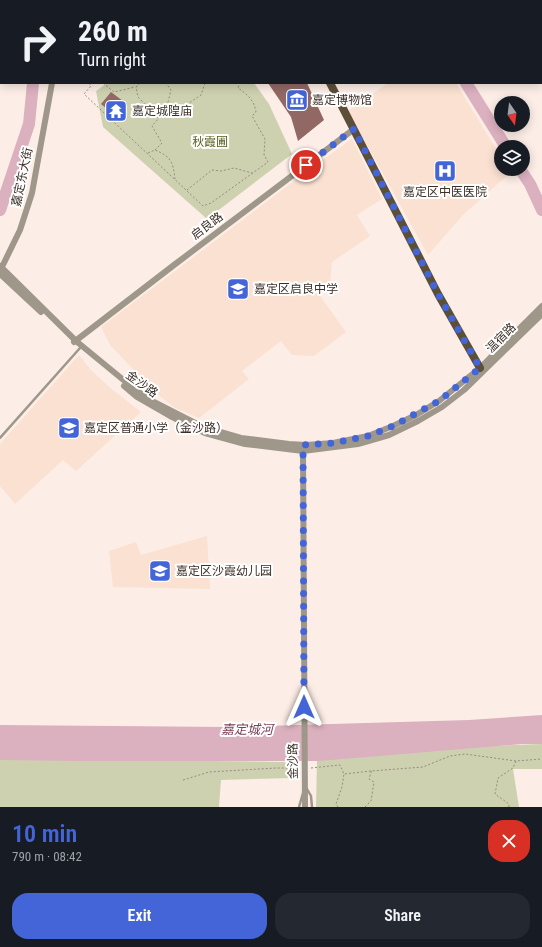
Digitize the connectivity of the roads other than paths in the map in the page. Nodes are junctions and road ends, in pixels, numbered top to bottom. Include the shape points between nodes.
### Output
1 (52, 84) edge
2 (331, 84) edge
3 (354, 129) junction
4 (0, 269) edge
5 (542, 306) edge
6 (542, 314) edge
7 (75, 342) junction
8 (80, 348) junction
9 (480, 368) junction
10 (0, 438) edge
11 (303, 448) junction
12 (304, 785) junction
13 (299, 807) edge
14 (305, 807) edge
15 (312, 807) edge

1 - 4 street, 嘉定东大街 via 32,193 20,230
2 - 3 main road
3 - 7 street, 启良路
3 - 9 main road via 438,294
4 - 7 street, 金沙路
5 - 9 street
6 - 11 street, 温宿路 via 464,390 418,421 389,435 358,444
7 - 8 street, 金沙路
7 - 11 street via 148,399 203,427 241,438
8 - 10 lane
8 - 11 street, 金沙路 via 137,397 205,433 245,444
9 - 11 street via 439,401 393,426 368,436
11 - 12 street, 金沙路
12 - 13 lane
12 - 14 street, 金沙路
12 - 15 lane via 311,796

